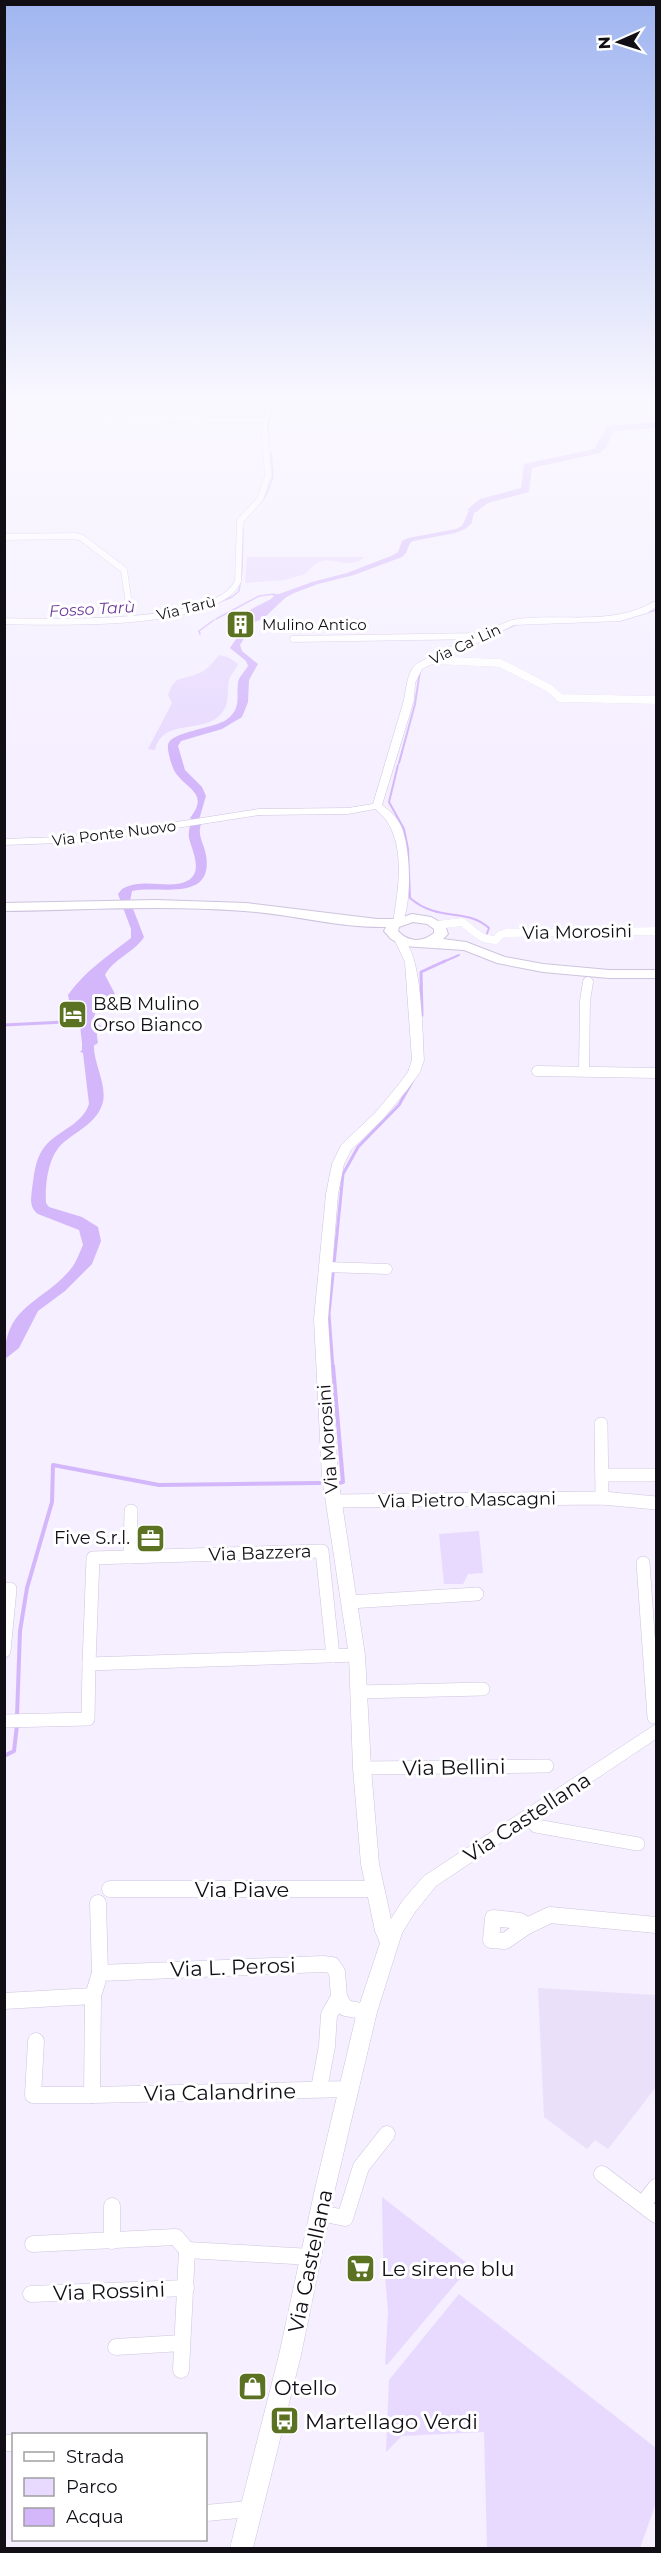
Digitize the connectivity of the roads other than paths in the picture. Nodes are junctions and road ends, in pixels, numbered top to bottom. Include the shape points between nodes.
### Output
1 (241, 520) edge
2 (4, 537) edge
3 (657, 604) edge
4 (131, 618) junction
5 (4, 621) edge
6 (482, 636) junction
7 (293, 639) dead end
8 (435, 661) junction
9 (657, 700) edge
10 (377, 806) junction
11 (4, 842) edge
12 (403, 902) junction
13 (4, 907) edge
14 (422, 919) junction
15 (397, 922) junction
16 (358, 923) junction
17 (439, 926) junction
18 (657, 931) edge
19 (397, 939) junction
20 (427, 943) junction
21 (466, 946) junction
22 (411, 963) junction
23 (657, 974) edge
24 (588, 982) dead end
25 (537, 1071) dead end
26 (584, 1071) junction
27 (657, 1073) edge
28 (326, 1267) junction
29 (387, 1269) dead end
30 (601, 1424) dead end
31 (602, 1474) junction
32 (657, 1475) edge
33 (602, 1498) junction
34 (333, 1501) junction
35 (657, 1503) edge
36 (131, 1511) dead end
37 (130, 1557) junction
38 (643, 1563) dead end
39 (4, 1590) edge
40 (477, 1594) dead end
41 (349, 1602) junction
42 (4, 1651) edge
43 (357, 1655) junction
44 (333, 1656) junction
45 (89, 1664) junction
46 (483, 1689) dead end
47 (358, 1692) junction
48 (13, 1721) edge
49 (656, 1724) edge
50 (547, 1766) dead end
51 (362, 1768) junction
52 (527, 1817) junction
53 (638, 1844) dead end
54 (110, 1889) dead end
55 (374, 1889) junction
56 (98, 1903) dead end
57 (531, 1923) dead end
58 (657, 1925) edge
59 (389, 1941) junction
60 (100, 1972) junction
61 (93, 1996) junction
62 (339, 1998) junction
63 (4, 2001) edge
64 (367, 2012) junction
65 (36, 2041) dead end
66 (319, 2089) junction
67 (349, 2089) junction
68 (92, 2095) junction
69 (387, 2134) dead end
70 (602, 2174) dead end
71 (657, 2187) edge
72 (643, 2205) junction
73 (112, 2206) dead end
74 (320, 2213) junction
75 (657, 2215) edge
76 (112, 2241) junction
77 (33, 2244) dead end
78 (188, 2250) junction
79 (312, 2257) junction
80 (186, 2288) junction
81 (32, 2294) dead end
82 (182, 2343) junction
83 (116, 2347) dead end
84 (181, 2370) dead end
85 (249, 2510) junction
86 (207, 2513) edge
87 (240, 2548) edge

1 - 4 street, Via Tarù via 234,591 215,602 174,615
2 - 4 street via 82,538 124,570
3 - 6 street, Via Ca' Lin via 620,618 519,621
4 - 5 street, Via Tarù
6 - 7 street
6 - 8 street, Via Ca' Lin
8 - 9 street via 500,663 549,688 560,698
8 - 10 street, Via Ca' Lin via 417,667 413,676 410,700
10 - 11 street, Via Ponte Nuovo via 348,811 259,812 78,840
10 - 12 street via 386,811 398,830
12 - 14 street
12 - 15 street
13 - 16 main road via 257,907
14 - 15 main road
14 - 17 main road
15 - 16 main road
15 - 19 main road via 391,928
16 - 19 main road
17 - 18 street, Via Morosini via 462,922 474,936 487,941 506,933
17 - 20 main road via 439,936
17 - 21 main road
19 - 20 main road
19 - 22 street, Via Morosini
20 - 21 main road
20 - 22 street via 414,953
21 - 23 main road via 502,960 543,968
22 - 28 street, Via Morosini via 418,1059 403,1087 345,1148 332,1194
24 - 26 street
25 - 26 street
26 - 27 street
28 - 29 street
28 - 34 street, Via Morosini via 321,1319
30 - 31 street
31 - 32 street
31 - 33 street
33 - 34 street, Via Pietro Mascagni
33 - 35 street, Via Pietro Mascagni
34 - 41 street, Via Morosini
36 - 37 street
37 - 44 street, Via Bazzera via 322,1551
37 - 45 street, Via Bazzera via 93,1558
38 - 49 street
39 - 42 street via 10,1589
40 - 41 street
41 - 43 street, Via Morosini
43 - 44 street
43 - 47 street, Via Morosini
44 - 45 street
45 - 48 street, Via Bazzera via 88,1719
46 - 47 street
47 - 51 street, Via Morosini
49 - 52 street, Via Castellana
50 - 51 street, Via Bellini
51 - 55 street, Via Morosini
52 - 53 street via 536,1826
52 - 59 street, Via Castellana via 430,1881 408,1906
54 - 55 street, Via Piave
55 - 59 street, Via Morosini
56 - 60 street
57 - 58 street via 550,1915
59 - 64 street, Via Castellana
60 - 61 street
60 - 62 street, Via L. Perosi via 323,1964 332,1965 337,1972
61 - 63 street
61 - 68 street
62 - 64 street via 345,2008
62 - 66 street via 329,2015
64 - 67 street, Via Castellana
65 - 68 street, Via Calandrine via 33,2095
66 - 67 street, Via Calandrine
66 - 68 street, Via Calandrine
67 - 74 street, Via Castellana
69 - 74 street via 361,2167 345,2218
70 - 72 street
71 - 72 street
72 - 75 street
73 - 76 street
74 - 79 street, Via Castellana
76 - 77 street
76 - 78 street via 176,2237
78 - 79 street
78 - 80 street, Via Rossini
79 - 85 street, Via Castellana
80 - 81 street, Via Rossini
80 - 82 street, Via Rossini
82 - 83 street
82 - 84 street, Via Rossini
85 - 86 street
85 - 87 street, Via Castellana

